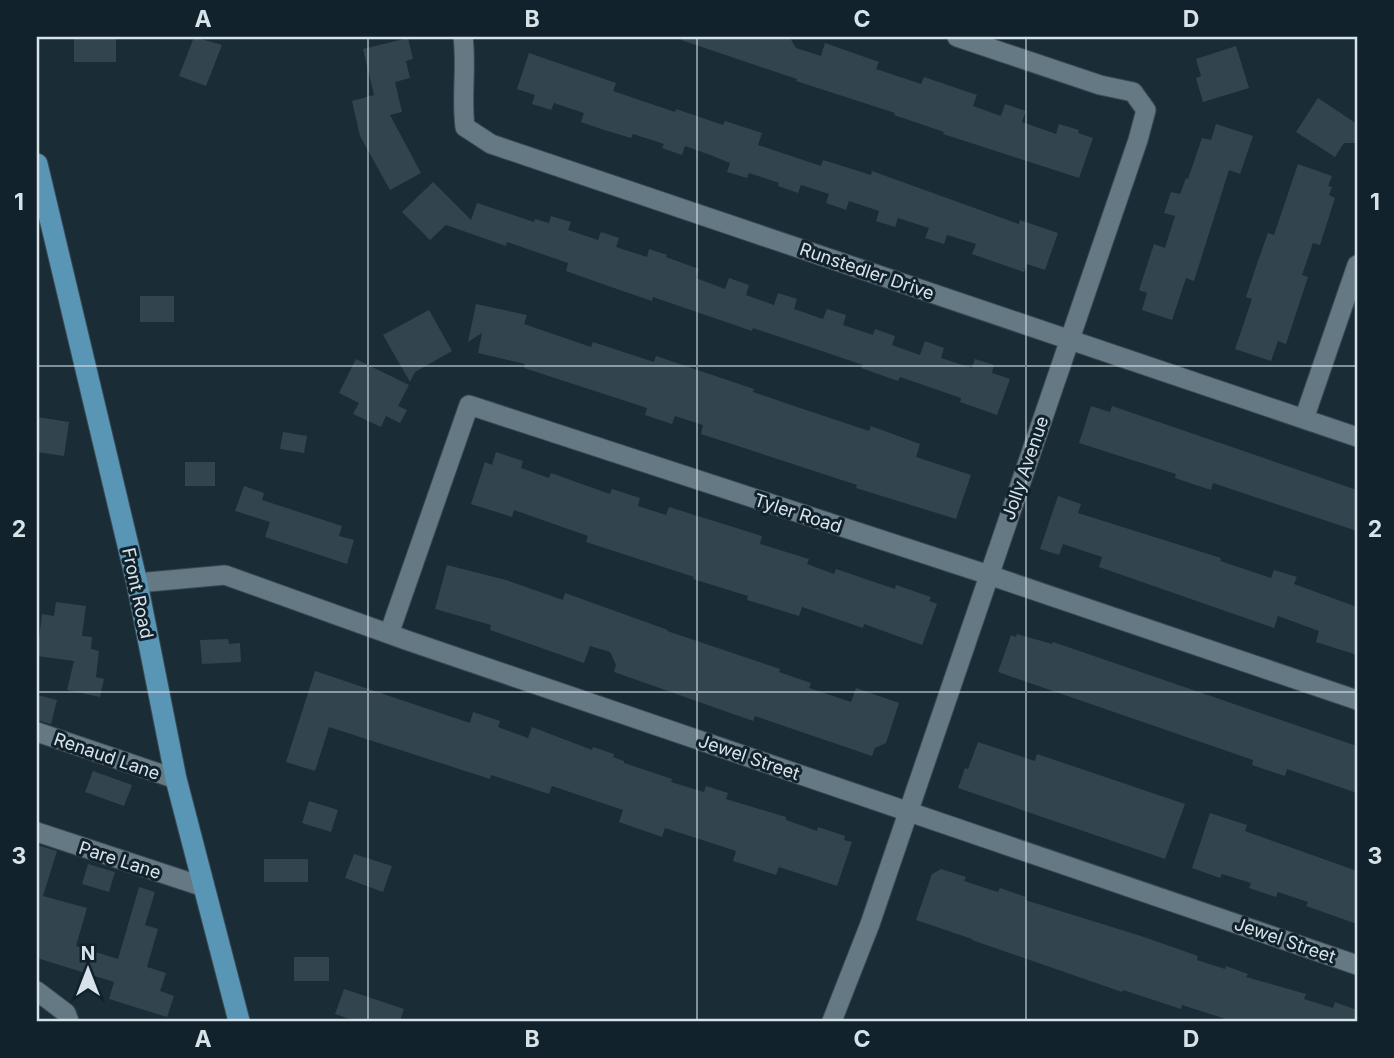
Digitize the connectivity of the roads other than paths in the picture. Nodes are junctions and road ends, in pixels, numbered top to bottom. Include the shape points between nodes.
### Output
1 (463, 37) edge
2 (957, 37) edge
3 (37, 164) edge
4 (1357, 265) edge
5 (1069, 339) junction
6 (1304, 419) junction
7 (1357, 437) edge
8 (989, 575) junction
9 (137, 583) junction
10 (389, 634) junction
11 (1357, 700) edge
12 (37, 732) edge
13 (176, 779) junction
14 (908, 812) junction
15 (37, 832) edge
16 (204, 887) junction
17 (1357, 965) edge
18 (37, 991) edge
19 (69, 1021) edge
20 (239, 1021) edge
21 (832, 1021) edge

1 - 5 street, Runstedler Drive via 465,127 491,144
2 - 5 street, Jolly Avenue via 1133,92 1146,110
3 - 9 main road, Front Road
4 - 6 street
5 - 6 street, Runstedler Drive
5 - 8 street, Jolly Avenue
6 - 7 street, Runstedler Drive
8 - 10 street, Tyler Road via 469,405
8 - 11 street, Tyler Road
8 - 14 street, Jolly Avenue
9 - 10 street, Jewel Street via 225,575
9 - 13 main road, Front Road
10 - 14 street, Jewel Street
12 - 13 street, Renaud Lane
13 - 16 main road, Front Road
14 - 17 street, Jewel Street
14 - 21 street, Jolly Avenue
15 - 16 street, Pare Lane
16 - 20 main road, Front Road
18 - 19 street via 66,1013

